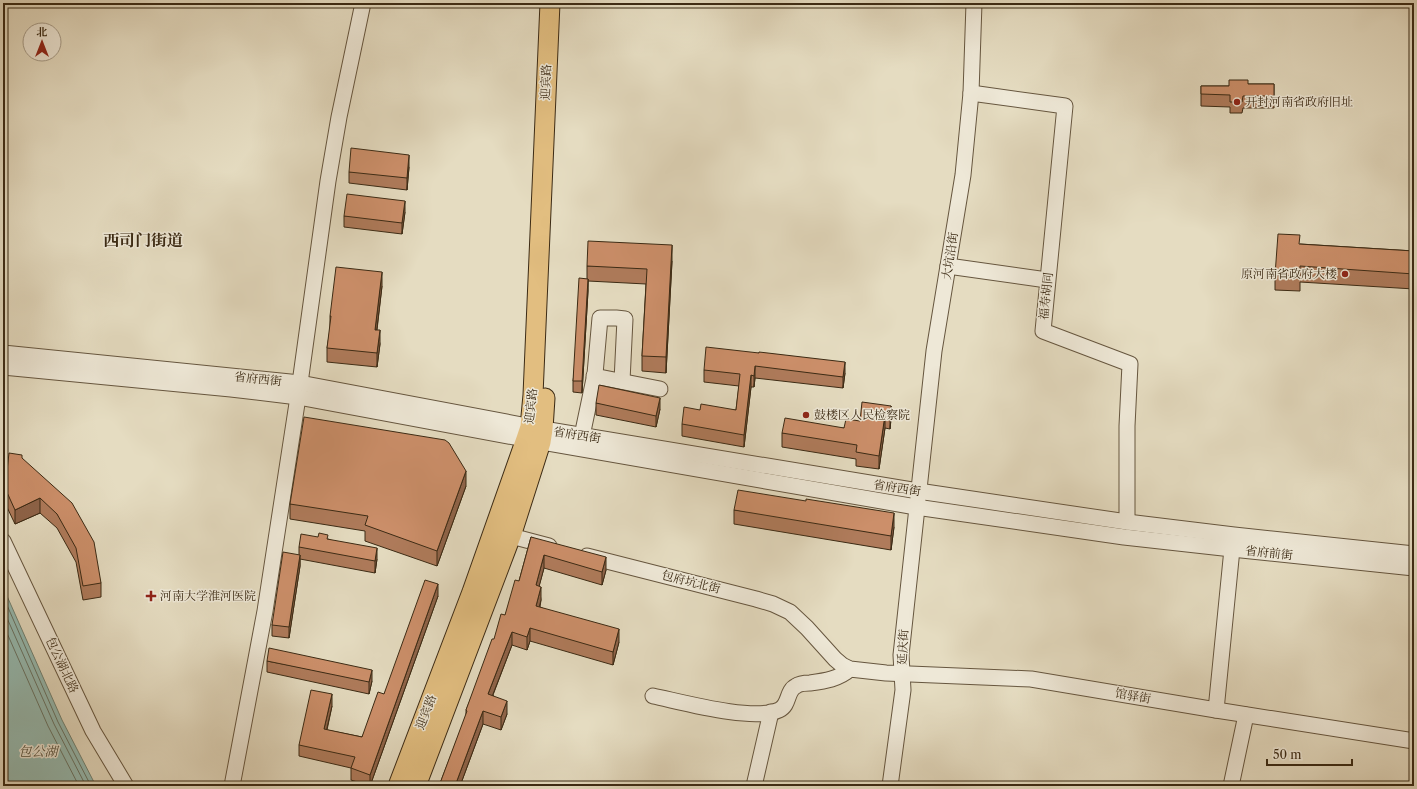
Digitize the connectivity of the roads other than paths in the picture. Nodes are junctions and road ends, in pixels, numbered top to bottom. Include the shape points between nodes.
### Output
1 (363, 3) edge
2 (550, 3) edge
3 (563, 3) edge
4 (974, 3) edge
5 (971, 93) junction
6 (948, 266) junction
7 (1047, 280) junction
8 (4, 360) edge
9 (3, 371) edge
10 (594, 376) junction
11 (622, 381) junction
12 (660, 389) dead end
13 (299, 390) junction
14 (535, 434) junction
15 (582, 436) junction
16 (918, 492) junction
17 (916, 507) junction
18 (1126, 522) junction
19 (510, 536) junction
20 (1124, 537) joint
21 (3, 541) edge
22 (1232, 550) junction
23 (1414, 554) edge
24 (1414, 568) edge
25 (850, 669) junction
26 (902, 674) junction
27 (653, 696) dead end
28 (1216, 710) junction
29 (771, 712) junction
30 (1246, 715) junction
31 (1414, 741) edge
32 (126, 786) edge
33 (232, 786) edge
34 (398, 786) edge
35 (416, 786) edge
36 (754, 786) edge
37 (890, 786) edge
38 (1231, 786) edge

1 - 13 street via 328,181
2 - 14 main road, 迎宾路 via 533,395
3 - 14 main road, 迎宾路
4 - 5 street, 大坑沿街
5 - 6 street, 大坑沿街 via 963,175
5 - 7 street, 福寿胡同 via 1065,106
6 - 7 street
6 - 16 street, 大坑沿街 via 934,351
7 - 18 street, 福寿胡同 via 1043,331 1130,364
8 - 9 street
8 - 13 street, 省府西街
10 - 11 street
10 - 11 street via 600,318 625,319
10 - 15 street
11 - 12 street
13 - 14 street, 省府西街
13 - 33 street via 266,611
14 - 15 street, 省府西街
14 - 17 street, 省府西街
14 - 19 main road, 迎宾路
14 - 34 main road, 迎宾路
15 - 16 street, 省府西街
16 - 17 street, 大坑沿街
16 - 18 street, 省府西街
17 - 20 street, 省府西街
17 - 26 street, 延庆街 via 901,655
18 - 23 street, 省府前街
19 - 25 street, 包府坑北街 via 773,604 790,612 835,659
19 - 35 main road, 迎宾路
20 - 22 street, 省府前街
21 - 32 street, 包公湖北路 via 93,731
22 - 24 street, 省府前街
22 - 28 street
25 - 26 street, 馆驿街
25 - 29 street via 830,680 795,686 786,705
26 - 28 street, 馆驿街 via 1031,679
26 - 37 street, 延庆街 via 903,690
27 - 29 street via 743,714
28 - 30 street, 馆驿街
29 - 36 street
30 - 31 street, 馆驿街
30 - 38 street

